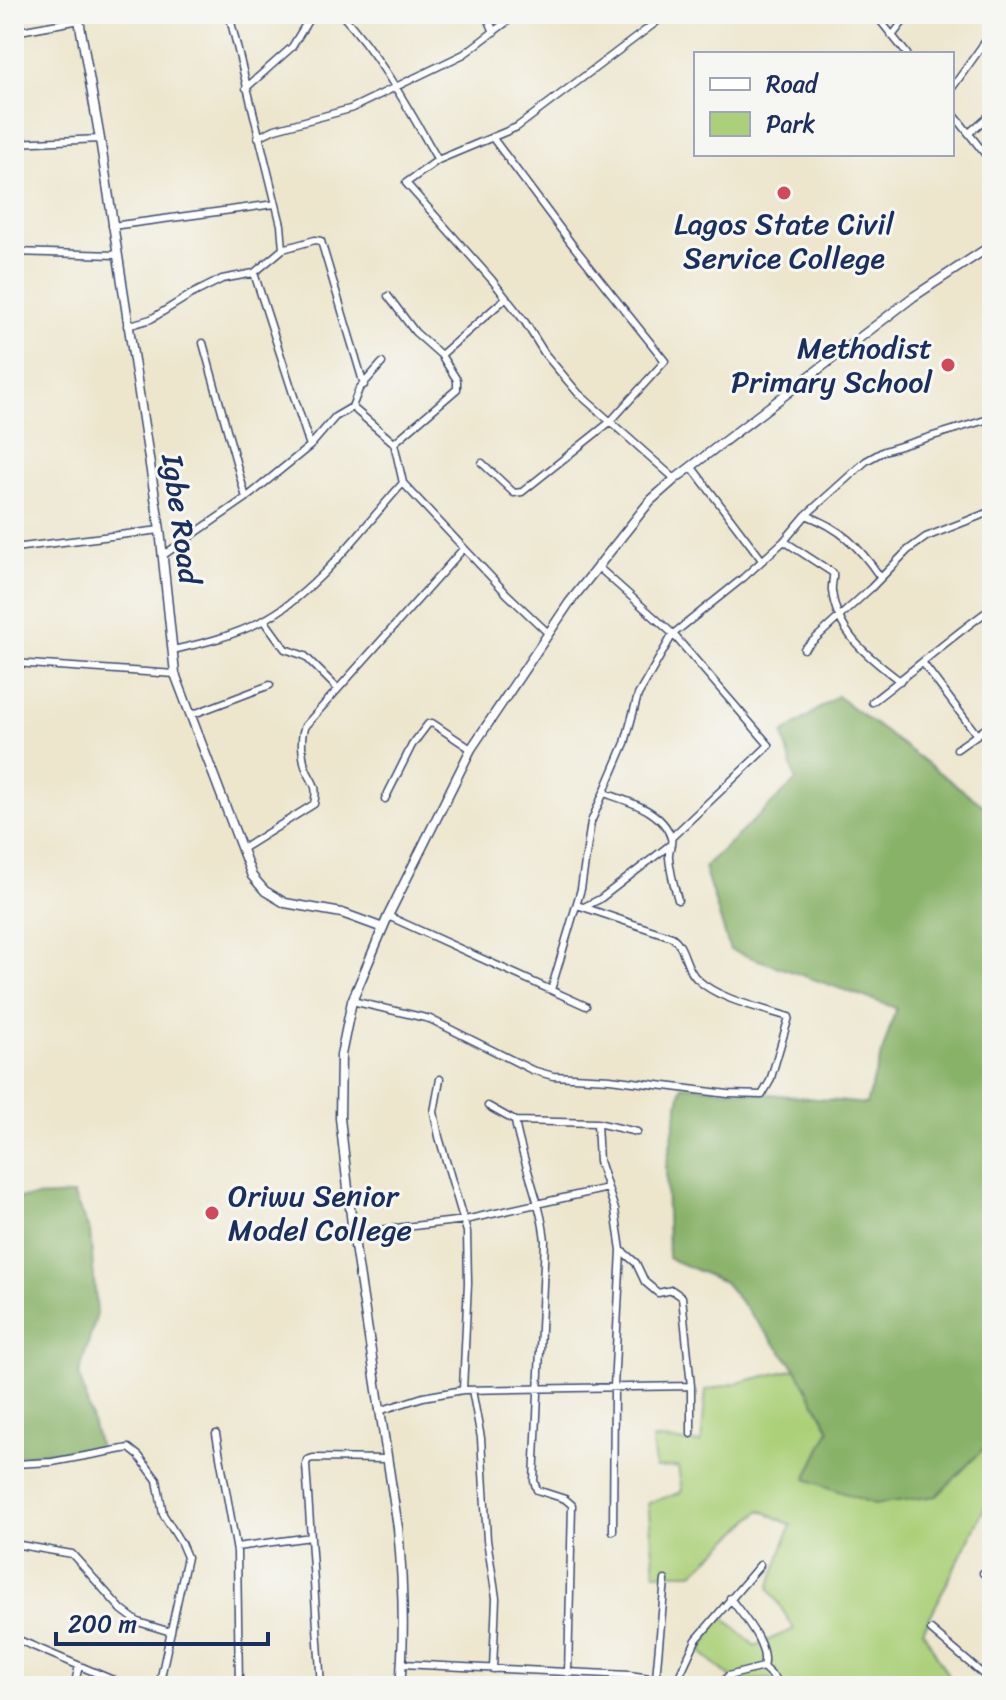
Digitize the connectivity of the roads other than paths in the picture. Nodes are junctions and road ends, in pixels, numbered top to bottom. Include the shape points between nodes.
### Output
1 (229, 14) edge
2 (312, 14) edge
3 (341, 14) edge
4 (486, 14) edge
5 (517, 14) edge
6 (667, 14) edge
7 (875, 14) edge
8 (909, 14) edge
9 (79, 17) edge
10 (14, 32) edge
11 (494, 32) junction
12 (992, 32) edge
13 (892, 36) junction
14 (905, 52) edge
15 (954, 85) edge
16 (246, 88) junction
17 (396, 88) junction
18 (992, 113) edge
19 (954, 114) edge
20 (969, 133) junction
21 (258, 137) junction
22 (492, 137) junction
23 (100, 139) junction
24 (14, 143) edge
25 (438, 160) junction
26 (992, 163) edge
27 (275, 204) junction
28 (112, 226) junction
29 (992, 245) edge
30 (283, 249) junction
31 (14, 252) edge
32 (116, 255) junction
33 (254, 273) junction
34 (388, 296) dead end
35 (506, 298) junction
36 (127, 326) junction
37 (203, 343) dead end
38 (441, 355) junction
39 (382, 363) dead end
40 (364, 385) junction
41 (352, 407) junction
42 (992, 418) edge
43 (610, 422) junction
44 (394, 443) junction
45 (310, 446) junction
46 (482, 463) dead end
47 (691, 466) junction
48 (675, 479) junction
49 (403, 483) junction
50 (246, 498) junction
51 (992, 511) edge
52 (806, 515) junction
53 (160, 530) junction
54 (784, 541) junction
55 (14, 548) edge
56 (464, 548) junction
57 (162, 556) junction
58 (762, 560) junction
59 (597, 566) junction
60 (880, 577) junction
61 (992, 608) edge
62 (838, 618) junction
63 (264, 620) junction
64 (547, 632) junction
65 (673, 634) junction
66 (804, 649) dead end
67 (173, 650) junction
68 (922, 662) junction
69 (14, 663) edge
70 (175, 674) junction
71 (900, 681) junction
72 (270, 685) dead end
73 (338, 689) junction
74 (872, 702) dead end
75 (191, 715) junction
76 (992, 724) edge
77 (977, 735) junction
78 (471, 749) junction
79 (957, 749) dead end
80 (604, 793) junction
81 (385, 799) dead end
82 (671, 841) junction
83 (242, 849) junction
84 (678, 900) dead end
85 (580, 906) junction
86 (388, 916) junction
87 (383, 928) junction
88 (551, 990) junction
89 (352, 1001) junction
90 (586, 1006) dead end
91 (440, 1079) dead end
92 (488, 1106) dead end
93 (515, 1121) junction
94 (597, 1123) junction
95 (637, 1132) dead end
96 (608, 1188) junction
97 (538, 1203) junction
98 (465, 1220) junction
99 (353, 1233) junction
100 (621, 1250) junction
101 (691, 1386) junction
102 (614, 1387) junction
103 (463, 1390) junction
104 (472, 1390) junction
105 (538, 1390) junction
106 (379, 1411) junction
107 (216, 1434) dead end
108 (691, 1434) dead end
109 (387, 1459) junction
110 (14, 1464) edge
111 (613, 1531) dead end
112 (311, 1537) junction
113 (14, 1544) edge
114 (236, 1547) junction
115 (760, 1565) dead end
116 (983, 1573) dead end
117 (665, 1580) dead end
118 (992, 1580) edge
119 (730, 1598) junction
120 (931, 1630) dead end
121 (171, 1632) junction
122 (14, 1638) edge
123 (402, 1664) junction
124 (79, 1666) junction
125 (763, 1667) junction
126 (493, 1669) junction
127 (568, 1673) junction
128 (606, 1676) junction
129 (656, 1678) junction
130 (677, 1681) junction
131 (992, 1682) edge
132 (74, 1686) edge
133 (127, 1686) edge
134 (159, 1686) edge
135 (239, 1686) edge
136 (321, 1686) edge
137 (400, 1686) edge
138 (606, 1686) edge
139 (705, 1686) edge
140 (720, 1686) edge
141 (783, 1686) edge

1 - 16 street
2 - 16 street via 292,47
3 - 17 street
4 - 11 street
5 - 11 street
6 - 22 street via 517,127
7 - 13 street
8 - 13 street
9 - 10 street
9 - 23 main road, Igbe Road
11 - 17 street via 464,54
12 - 15 street
13 - 14 street
16 - 21 street
17 - 21 street via 350,109
17 - 25 street
18 - 20 street
19 - 20 street
20 - 26 street
21 - 27 street
22 - 25 street
22 - 43 street via 665,361
23 - 24 street
23 - 28 main road, Igbe Road
25 - 35 street via 408,180 408,188
27 - 28 street
27 - 30 street
28 - 32 main road, Igbe Road
29 - 47 main road via 913,297
30 - 33 street
30 - 40 street via 321,241
31 - 32 street
32 - 36 main road, Igbe Road
33 - 36 street via 222,279 151,319
33 - 45 street
34 - 38 street
35 - 38 street
35 - 43 street via 545,354
36 - 53 main road, Igbe Road
37 - 50 street
38 - 44 street via 457,389
39 - 40 street
40 - 41 street
41 - 44 street
41 - 45 street via 335,417
42 - 52 street via 884,451
43 - 46 street via 517,494
43 - 48 street
44 - 49 street
45 - 50 street
47 - 48 main road
47 - 58 street
48 - 59 main road
49 - 56 street
49 - 63 street via 323,573
50 - 57 street
51 - 60 street via 926,537
52 - 54 street
52 - 60 street via 833,526
53 - 55 street
53 - 57 main road, Igbe Road
54 - 58 street
54 - 62 street via 833,573
56 - 64 street
56 - 73 street
57 - 67 main road, Igbe Road
58 - 65 street
59 - 64 main road
59 - 65 street
60 - 62 street
61 - 68 street
62 - 66 street
62 - 71 street via 852,641
63 - 67 street
63 - 73 street via 285,649 305,656
64 - 78 main road
65 - 80 street via 638,695
65 - 82 street via 769,745
67 - 70 main road, Igbe Road
68 - 71 street
68 - 77 street
69 - 70 street
70 - 75 main road, Igbe Road
71 - 74 street
72 - 75 street
73 - 83 street via 301,735 305,766 317,786 314,804
75 - 83 main road, Igbe Road
76 - 77 street
77 - 79 street
78 - 81 street via 428,724
78 - 86 main road
80 - 82 street via 641,806
80 - 85 street via 591,822
82 - 84 street via 668,853
82 - 85 street via 600,899
83 - 87 main road, Igbe Road via 252,876 275,899
85 - 88 street
85 - 89 street via 672,937 698,980 789,1017 762,1095 553,1076 430,1019
86 - 87 main road
86 - 88 street
87 - 89 main road
88 - 90 street
89 - 99 main road via 339,1090
91 - 98 street via 434,1112
92 - 93 street
93 - 94 street
93 - 97 street
94 - 95 street
94 - 96 street via 599,1161
96 - 97 street
96 - 100 street
97 - 98 street
97 - 105 street via 546,1255
98 - 99 street
98 - 103 street via 469,1271
99 - 106 main road
100 - 101 street via 651,1289 672,1290 682,1297
100 - 102 street
101 - 102 street
101 - 108 street
102 - 105 street
102 - 111 street
103 - 104 street
103 - 106 street
104 - 105 street
104 - 126 street via 496,1598
105 - 127 street via 535,1487 572,1505
106 - 109 main road
107 - 114 street
109 - 112 street via 307,1460
109 - 123 main road via 403,1577
110 - 121 street via 129,1448 139,1456 157,1480 163,1514 186,1551
112 - 114 street
112 - 136 street
113 - 121 street via 65,1550 122,1610 138,1622
114 - 135 street
115 - 119 street
116 - 118 street
117 - 129 street
119 - 125 street via 762,1648
119 - 130 street via 696,1640
120 - 131 street
121 - 134 street
122 - 124 street
123 - 126 street
123 - 137 main road
124 - 132 street
124 - 133 street
125 - 140 street via 728,1676
125 - 141 street
126 - 127 street
127 - 128 street
128 - 129 street
128 - 138 street
129 - 130 street
130 - 139 street

